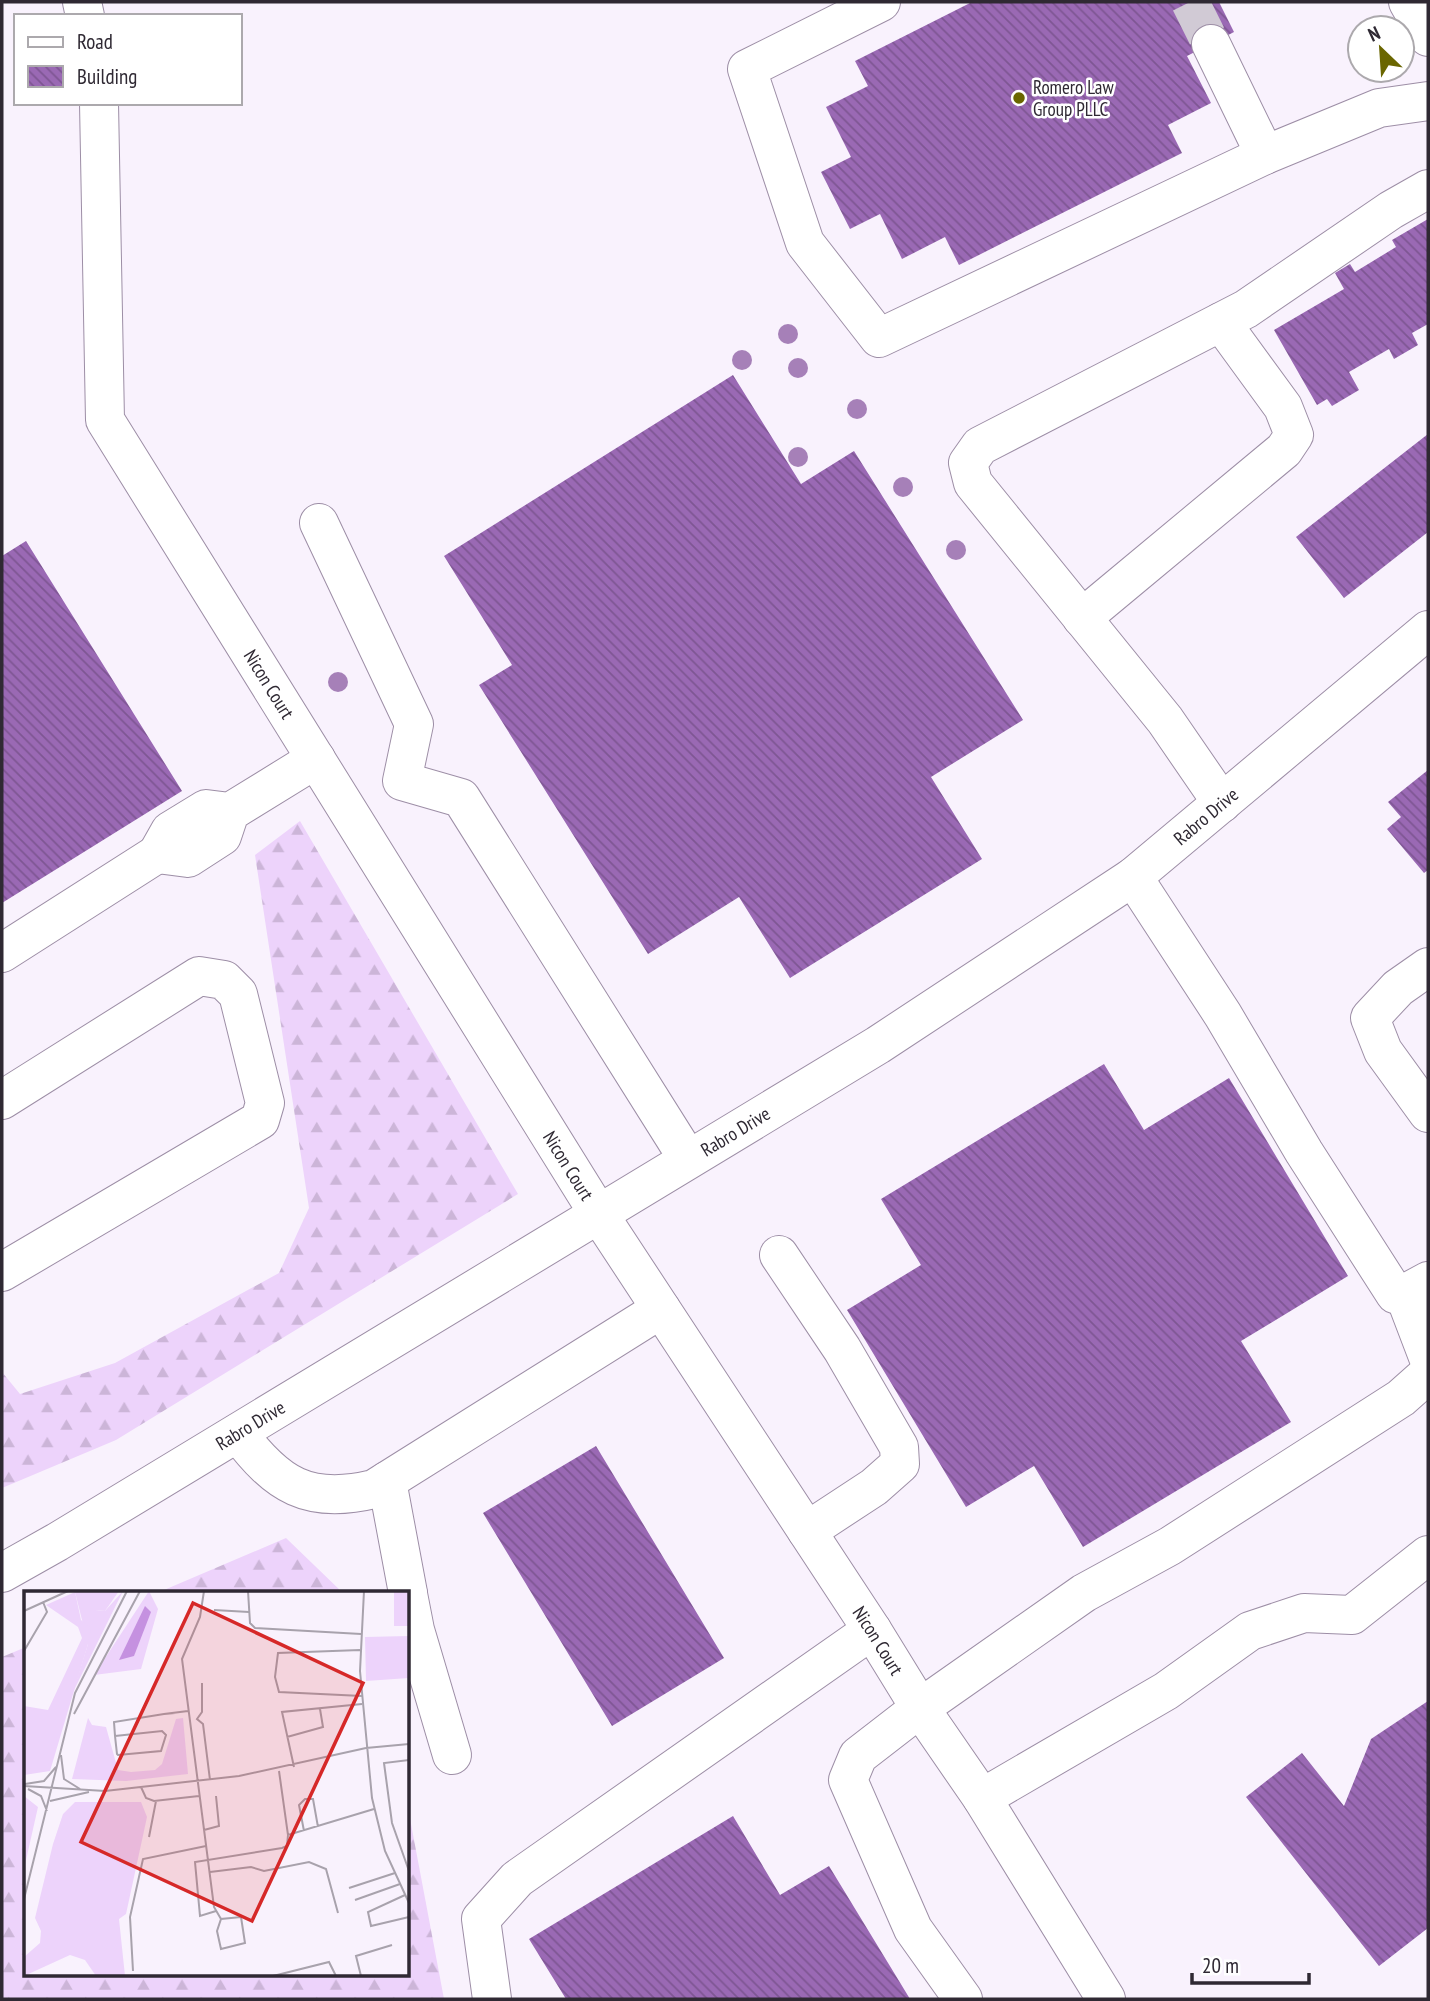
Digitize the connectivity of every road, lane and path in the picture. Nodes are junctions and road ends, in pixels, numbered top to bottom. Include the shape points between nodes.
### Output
1 (881, 2) edge
2 (1408, 2) edge
3 (1428, 37) edge
4 (1211, 44) tunnel mouth
5 (1428, 101) edge
6 (99, 105) edge
7 (1265, 155) junction
8 (1428, 189) edge
9 (1221, 322) junction
10 (318, 523) dead end
11 (1082, 618) junction
12 (1428, 630) edge
13 (316, 759) junction
14 (402, 781) junction
15 (1222, 803) junction
16 (348, 811) junction
17 (1133, 877) junction
18 (2, 953) edge
19 (1428, 967) edge
20 (2, 1100) edge
21 (1428, 1113) edge
22 (688, 1159) junction
23 (598, 1213) junction
24 (779, 1255) dead end
25 (2, 1272) edge
26 (1416, 1288) edge
27 (661, 1309) junction
28 (1428, 1357) edge
29 (1428, 1374) edge
30 (238, 1433) junction
31 (387, 1481) junction
32 (807, 1531) junction
33 (1428, 1555) edge
34 (2, 1573) edge
35 (407, 1591) edge
36 (410, 1604) edge
37 (872, 1630) junction
38 (920, 1708) junction
39 (452, 1755) dead end
40 (982, 1798) junction
41 (492, 1999) edge
42 (963, 1999) edge
43 (1106, 1999) edge

1 - 7 street via 747,69 805,243 879,338
2 - 3 street
4 - 7 street
5 - 7 street via 1379,108
6 - 13 street, Nicon Court via 105,421
8 - 9 street
9 - 11 street via 1283,407 1294,435 1284,450
9 - 11 street via 980,446 968,463 973,482
10 - 14 street via 414,724
11 - 15 street via 1165,720
12 - 15 street, Rabro Drive
13 - 16 street, Nicon Court
13 - 18 street via 230,812 206,809 170,831 158,854
14 - 16 street
14 - 22 street via 461,798
15 - 17 street, Rabro Drive
16 - 23 street, Nicon Court
17 - 22 street, Rabro Drive via 878,1045
17 - 26 street via 1395,1294
19 - 21 street via 1398,988 1370,1018 1382,1051
20 - 25 street via 200,976 224,980 238,994 265,1103 260,1121
22 - 23 street, Rabro Drive
23 - 27 street, Nicon Court
23 - 30 street, Rabro Drive
24 - 32 street via 842,1349 899,1447 900,1464
26 - 28 street
27 - 31 street
27 - 32 street, Nicon Court
29 - 38 street via 1401,1398 1170,1546 1084,1593
30 - 31 street via 257,1458 306,1491 338,1495 374,1489
30 - 34 street, Rabro Drive
31 - 35 street
32 - 37 street, Nicon Court
33 - 40 street via 1352,1615 1304,1612 1250,1631 1166,1691
36 - 39 street
37 - 38 street, Nicon Court
37 - 41 street via 517,1879 481,1919
38 - 40 street, Nicon Court
38 - 42 street via 858,1756 848,1780 913,1928
40 - 43 street, Nicon Court

